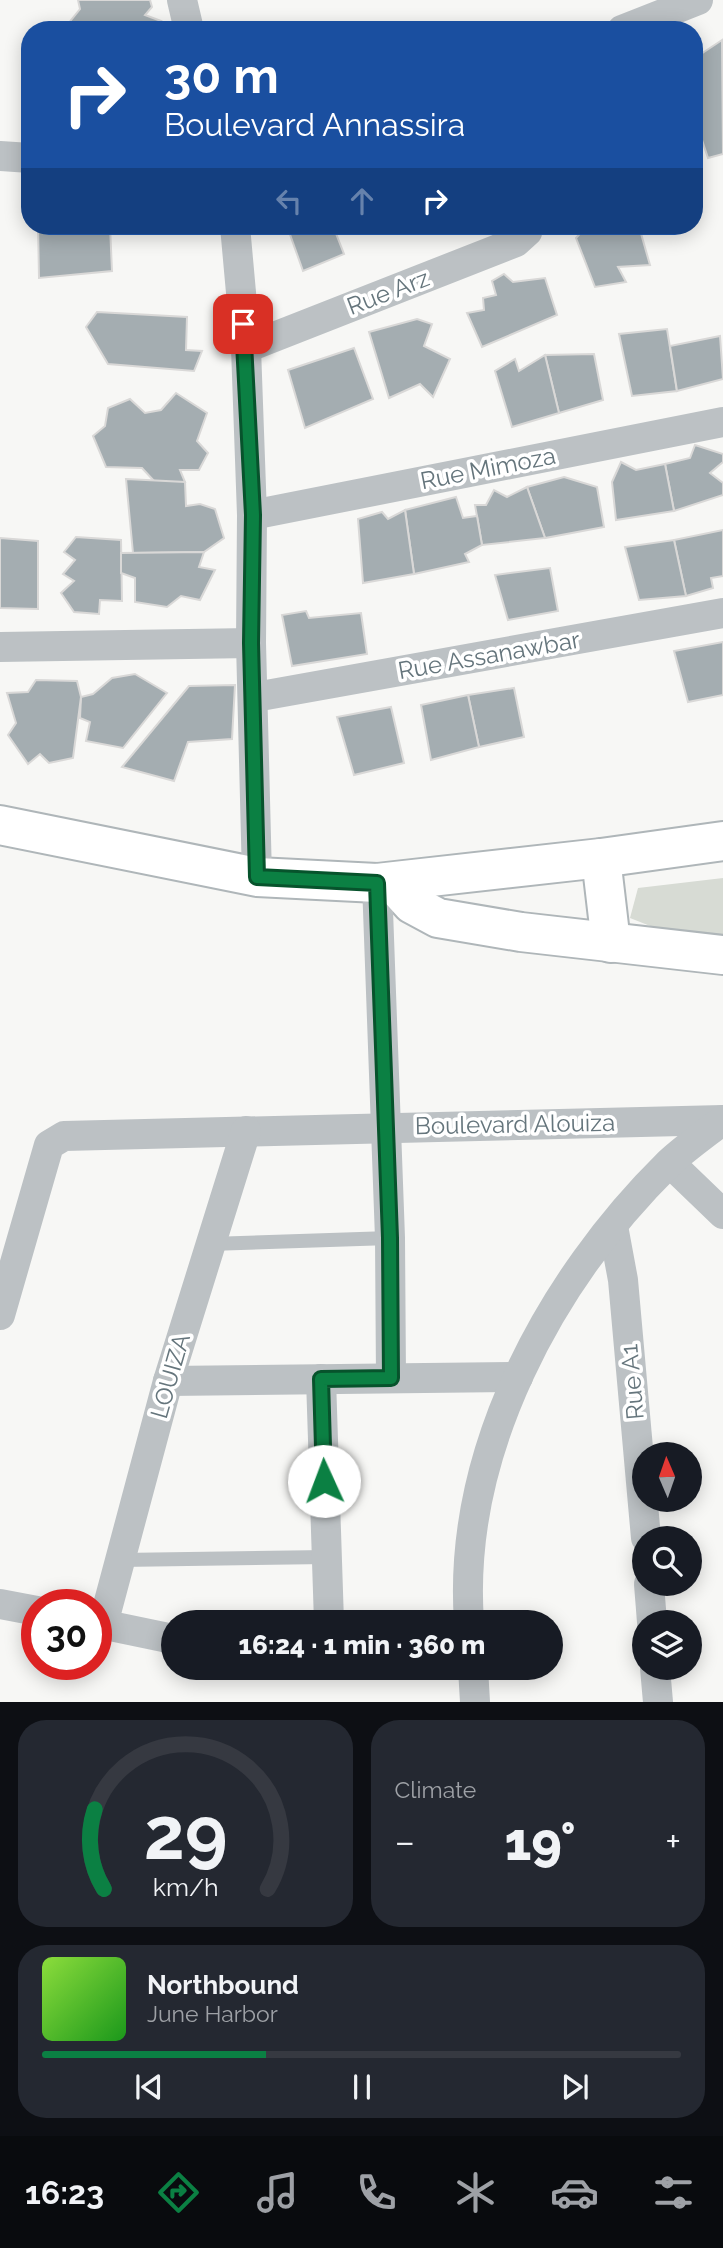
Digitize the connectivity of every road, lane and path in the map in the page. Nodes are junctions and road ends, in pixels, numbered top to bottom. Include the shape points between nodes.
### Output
1 (182, 0) edge
2 (698, 0) edge
3 (187, 21) edge
4 (645, 21) edge
5 (0, 156) edge
6 (21, 157) edge
7 (236, 235) edge
8 (521, 235) edge
9 (246, 348) junction
10 (723, 422) edge
11 (253, 515) junction
12 (723, 613) edge
13 (251, 643) junction
14 (0, 647) edge
15 (255, 696) junction
16 (0, 825) edge
17 (723, 841) edge
18 (601, 858) junction
19 (257, 877) junction
20 (385, 882) junction
21 (611, 943) junction
22 (723, 955) edge
23 (723, 1120) edge
24 (386, 1126) junction
25 (246, 1131) junction
26 (670, 1163) junction
27 (723, 1214) edge
28 (613, 1226) junction
29 (390, 1238) junction
30 (209, 1244) junction
31 (0, 1315) edge
32 (518, 1377) junction
33 (391, 1378) junction
34 (321, 1379) junction
35 (168, 1381) junction
36 (645, 1526) edge
37 (327, 1557) junction
38 (120, 1560) junction
39 (111, 1589) edge
40 (0, 1604) edge
41 (21, 1608) edge
42 (329, 1610) edge
43 (469, 1610) edge
44 (112, 1626) edge
45 (161, 1636) edge
46 (474, 1680) edge
47 (657, 1680) edge
48 (475, 1702) edge
49 (658, 1702) edge

1 - 3 street
2 - 4 street
5 - 6 street
7 - 9 street
8 - 9 street, Rue Arz via 516,242
9 - 11 street
10 - 11 street, Rue Mimoza
11 - 13 street
12 - 15 street, Rue Assanawbar
13 - 14 street
13 - 15 street
15 - 19 street
16 - 19 main road
17 - 18 main road
18 - 20 main road
18 - 21 main road
19 - 20 main road
20 - 21 main road via 438,918
20 - 24 street
21 - 22 main road
23 - 24 street, Boulevard Alouiza
23 - 26 street
24 - 25 street, Boulevard Alouiza
24 - 29 street
25 - 30 street, LOUIZA
25 - 31 street, Boulevard Alouiza via 55,1138
26 - 27 street
26 - 28 street
28 - 32 street via 568,1287
28 - 36 street, Rue A1 via 623,1280
29 - 30 lane
29 - 33 street
30 - 35 street, LOUIZA
32 - 33 street
32 - 43 street via 503,1408 484,1471 471,1559
33 - 34 street
34 - 35 street
34 - 37 street
35 - 38 street, LOUIZA
37 - 38 lane
37 - 42 street
38 - 39 street, LOUIZA
40 - 41 street
44 - 45 street
46 - 48 street
47 - 49 street

